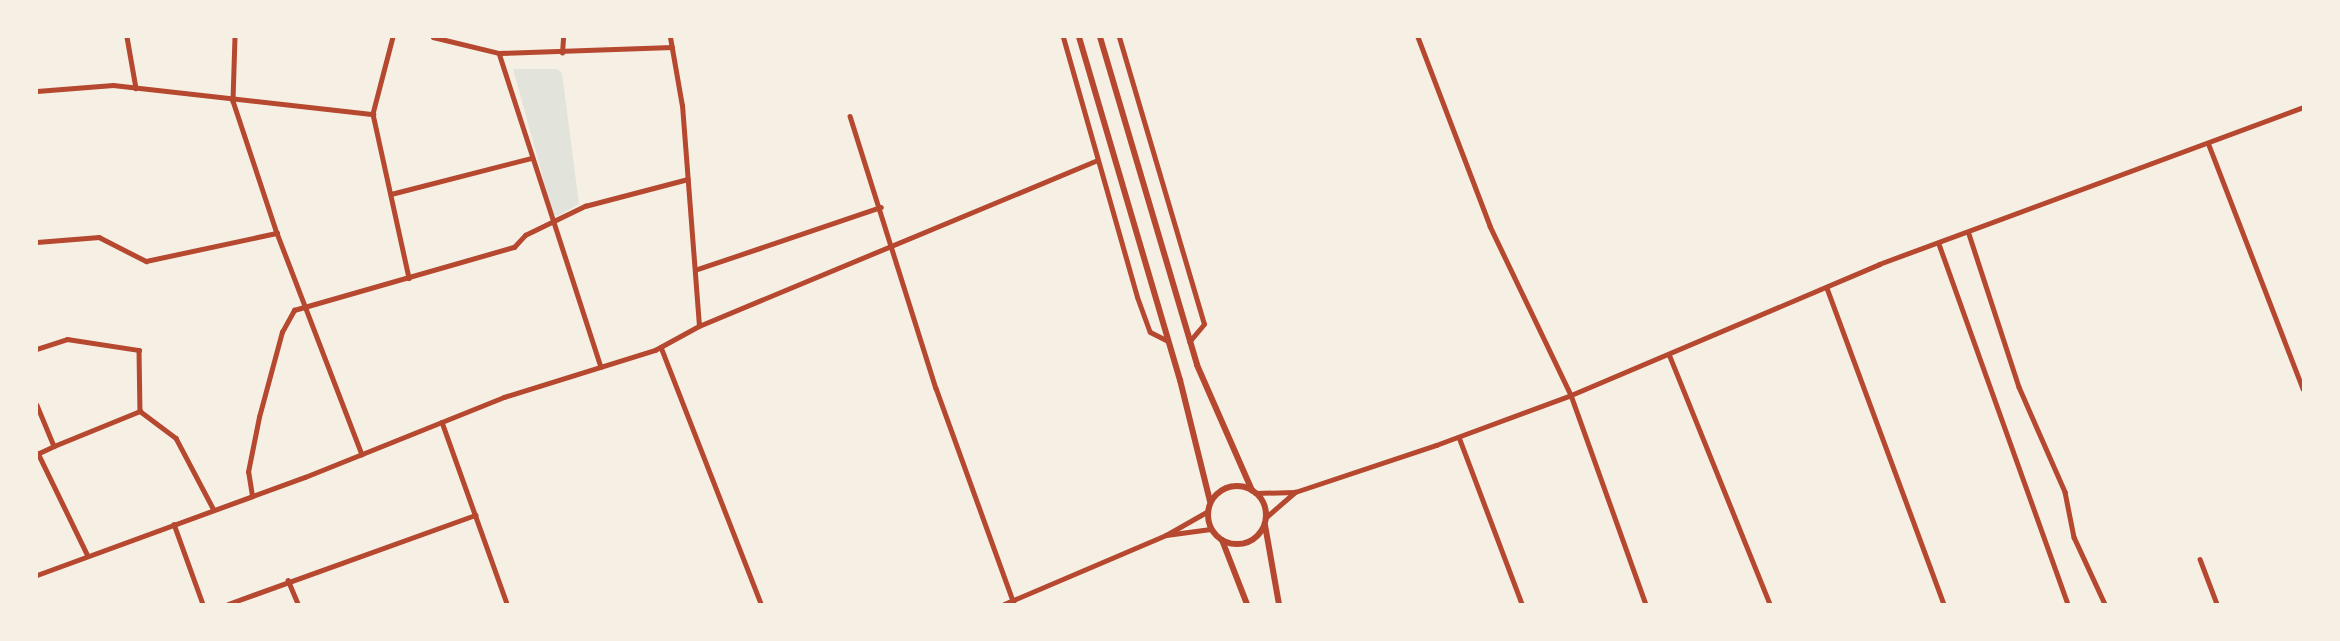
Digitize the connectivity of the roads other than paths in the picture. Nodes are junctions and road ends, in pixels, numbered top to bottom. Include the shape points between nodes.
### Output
1 (127, 37) edge
2 (235, 37) edge
3 (393, 37) edge
4 (433, 37) edge
5 (563, 37) edge
6 (670, 37) edge
7 (1063, 37) edge
8 (1079, 37) edge
9 (1100, 37) edge
10 (1119, 37) edge
11 (1418, 37) edge
12 (672, 47) junction
13 (499, 53) junction
14 (562, 53) junction
15 (136, 88) junction
16 (37, 91) edge
17 (233, 101) junction
18 (2303, 107) edge
19 (373, 114) junction
20 (850, 116) dead end
21 (2209, 145) junction
22 (531, 158) junction
23 (1096, 161) junction
24 (688, 179) junction
25 (391, 194) junction
26 (881, 207) junction
27 (550, 223) junction
28 (277, 233) junction
29 (1969, 234) junction
30 (37, 242) edge
31 (1939, 244) junction
32 (894, 247) junction
33 (695, 270) junction
34 (409, 278) junction
35 (1827, 288) junction
36 (306, 309) junction
37 (699, 326) junction
38 (1168, 341) junction
39 (1189, 342) junction
40 (661, 347) junction
41 (37, 349) edge
42 (1669, 354) junction
43 (601, 367) junction
44 (2303, 388) edge
45 (1571, 395) junction
46 (37, 405) edge
47 (140, 411) junction
48 (442, 422) junction
49 (1459, 437) junction
50 (54, 446) junction
51 (37, 454) edge
52 (362, 454) junction
53 (1253, 491) junction
54 (1295, 492) junction
55 (252, 496) junction
56 (1210, 501) junction
57 (214, 510) junction
58 (1208, 511) junction
59 (475, 515) junction
60 (1265, 521) junction
61 (174, 524) junction
62 (1211, 529) junction
63 (1166, 535) junction
64 (1222, 540) junction
65 (88, 556) junction
66 (2200, 559) dead end
67 (37, 575) edge
68 (288, 580) junction
69 (1014, 602) edge
70 (203, 604) edge
71 (228, 604) edge
72 (298, 604) edge
73 (507, 604) edge
74 (761, 604) edge
75 (1004, 604) edge
76 (1247, 604) edge
77 (1279, 604) edge
78 (1522, 604) edge
79 (1646, 604) edge
80 (1770, 604) edge
81 (1944, 604) edge
82 (2068, 604) edge
83 (2105, 604) edge
84 (2217, 604) edge

1 - 15 street
2 - 17 street
3 - 19 street
4 - 13 street
5 - 14 street
6 - 12 street
7 - 23 street
8 - 38 main road
9 - 39 main road
10 - 39 street via 1204,324
11 - 45 street via 1490,226
12 - 14 street
12 - 24 street
13 - 14 street
13 - 22 street
15 - 16 street via 113,85
15 - 17 street
17 - 19 street
17 - 28 street
18 - 21 street
19 - 25 street
20 - 26 street
21 - 29 street
21 - 44 street
22 - 25 street
22 - 27 street
23 - 32 street
23 - 38 street via 1150,332
24 - 27 street via 585,206
24 - 33 street
25 - 34 street
26 - 32 street
26 - 33 street
27 - 34 street via 525,235 514,247
27 - 43 street
28 - 30 street via 146,261 99,237
28 - 36 street
29 - 31 street
29 - 83 street via 2019,387 2065,492 2074,537
31 - 35 street
31 - 82 street
32 - 37 street
32 - 69 street via 936,387
33 - 37 street
34 - 36 street
35 - 42 street
35 - 81 street
36 - 52 street
36 - 55 street via 294,310 282,332 248,472
37 - 40 street
38 - 56 main road
39 - 53 main road
40 - 43 street
40 - 74 street
41 - 47 street via 67,339 139,350
42 - 45 street
42 - 80 street
43 - 48 street
45 - 49 street
45 - 79 street
46 - 50 street
47 - 50 street
47 - 57 street via 176,438
48 - 52 street
48 - 59 street
49 - 54 street
49 - 78 street
50 - 51 street
51 - 65 street
52 - 55 street
53 - 54 street
53 - 56 main road via 1234,486
53 - 60 main road
54 - 60 street
55 - 57 street
56 - 58 main road
57 - 61 street
58 - 62 main road
58 - 63 street
59 - 68 street
59 - 73 street
60 - 64 main road via 1247,542
60 - 77 main road
61 - 65 street
61 - 70 street
62 - 63 street
62 - 64 main road
63 - 69 street
64 - 76 main road
65 - 67 street
66 - 84 street
68 - 71 street
68 - 72 street
69 - 75 street

